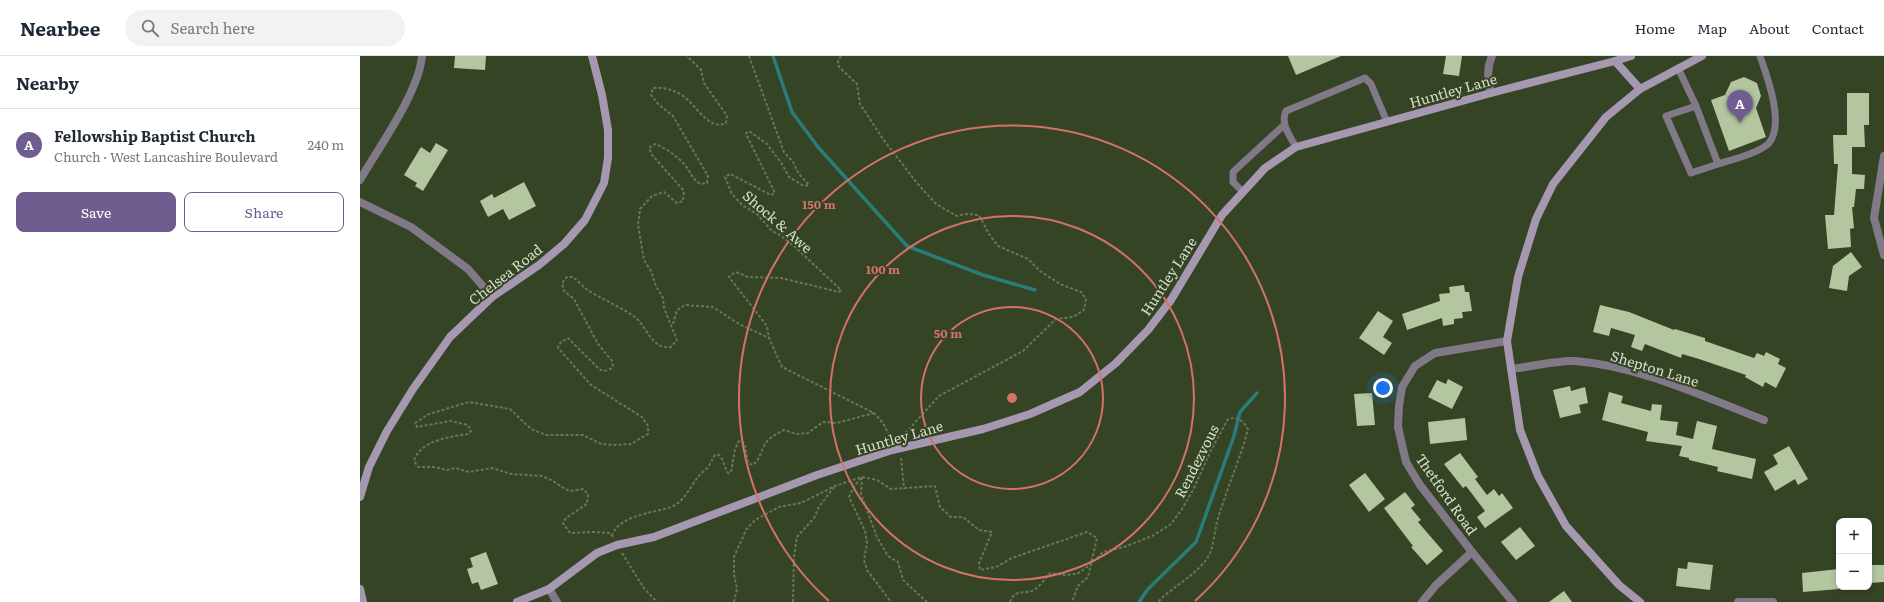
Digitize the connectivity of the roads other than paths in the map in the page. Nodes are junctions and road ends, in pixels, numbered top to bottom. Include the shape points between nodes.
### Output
1 (422, 56) edge
2 (592, 56) edge
3 (1492, 56) edge
4 (1631, 56) edge
5 (1702, 56) edge
6 (1760, 56) edge
7 (1615, 61) junction
8 (1678, 68) junction
9 (1640, 89) junction
10 (1491, 93) junction
11 (1696, 106) junction
12 (1387, 122) junction
13 (1284, 125) junction
14 (1296, 147) junction
15 (1884, 156) edge
16 (1718, 164) junction
17 (360, 180) edge
18 (1244, 192) junction
19 (360, 202) edge
20 (1884, 255) edge
21 (492, 297) junction
22 (1507, 341) junction
23 (1511, 369) junction
24 (1764, 420) dead end
25 (360, 497) edge
26 (1472, 552) junction
27 (360, 589) edge
28 (549, 589) junction
29 (363, 602) edge
30 (517, 602) edge
31 (557, 602) edge
32 (1422, 602) edge
33 (1514, 602) edge
34 (1640, 602) edge
35 (1738, 602) edge
36 (1773, 602) edge

1 - 17 street via 421,68 408,99
2 - 21 street, Chelsea Road via 608,130 608,158 604,183 585,220 564,244 539,265
3 - 10 street via 1487,66
4 - 7 street, Huntley Lane
5 - 8 street
6 - 16 lane via 1773,98 1773,136 1768,144 1758,150
7 - 9 street
7 - 10 street, Huntley Lane
8 - 9 street
8 - 11 lane
9 - 22 street via 1606,117 1552,184 1536,219 1518,277
10 - 12 street, Huntley Lane
11 - 16 lane
11 - 16 lane via 1666,116 1691,173
12 - 13 lane via 1371,84 1365,78 1286,111
12 - 14 street, Huntley Lane
13 - 14 lane
13 - 18 lane via 1232,172 1233,182
14 - 18 street, Huntley Lane via 1265,168
15 - 20 street via 1874,218
18 - 28 street, Huntley Lane via 1222,215 1171,300 1148,330 1116,363 1080,392 1030,414 983,429 885,452 654,537 597,553
19 - 21 street via 411,228 468,269
21 - 25 street, Chelsea Road via 450,337 413,389 387,431 369,467
22 - 23 street
22 - 26 street, Thetford Road via 1435,353 1415,366 1402,386 1398,428 1406,462 1420,485
23 - 24 street, Shepton Lane via 1573,361 1597,364 1664,382
23 - 34 street via 1520,430 1551,501 1566,526 1590,554 1619,585
26 - 32 street via 1436,585
26 - 33 street, Thetford Road
27 - 29 street
28 - 30 street, Huntley Lane
28 - 31 street
35 - 36 street

